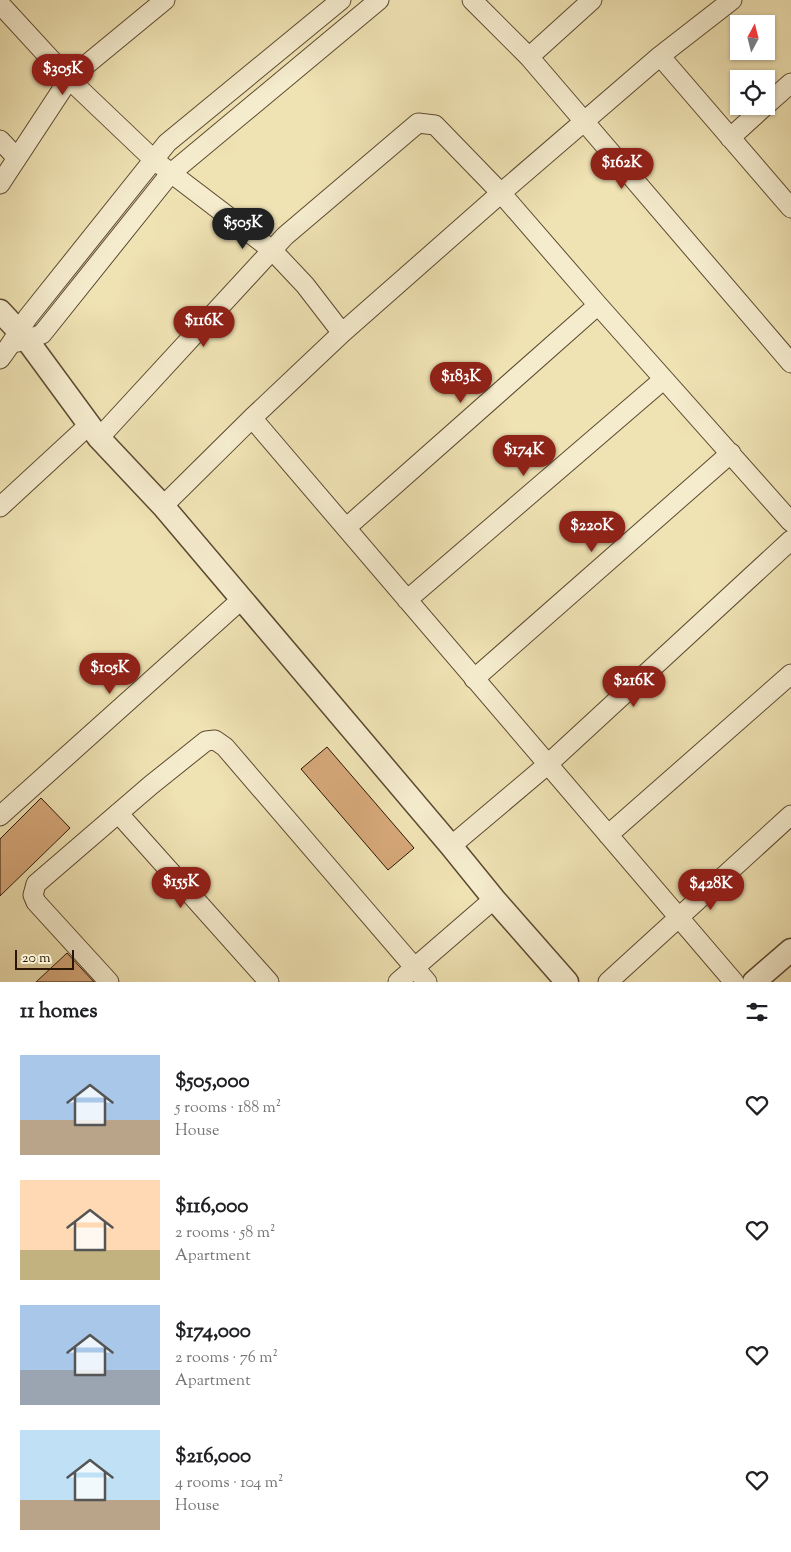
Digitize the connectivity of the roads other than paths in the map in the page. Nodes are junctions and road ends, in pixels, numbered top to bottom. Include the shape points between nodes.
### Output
1 (165, 0) edge
2 (341, 0) edge
3 (380, 0) edge
4 (472, 0) edge
5 (592, 0) edge
6 (721, 3) edge
7 (0, 4) edge
8 (660, 56) junction
9 (529, 57) junction
10 (69, 79) junction
11 (791, 83) edge
12 (775, 98) edge
13 (756, 115) edge
14 (585, 121) junction
15 (730, 138) junction
16 (0, 140) edge
17 (16, 157) junction
18 (154, 160) junction
19 (170, 174) junction
20 (0, 184) edge
21 (501, 193) junction
22 (791, 208) edge
23 (272, 250) junction
24 (598, 305) junction
25 (0, 311) edge
26 (342, 333) junction
27 (20, 338) junction
28 (0, 360) edge
29 (791, 363) edge
30 (664, 378) junction
31 (252, 418) junction
32 (94, 431) junction
33 (731, 454) junction
34 (163, 506) junction
35 (0, 507) edge
36 (791, 522) edge
37 (346, 528) junction
38 (791, 540) edge
39 (242, 599) junction
40 (407, 600) junction
41 (791, 674) edge
42 (474, 679) junction
43 (547, 765) junction
44 (118, 814) junction
45 (791, 815) edge
46 (0, 816) edge
47 (608, 835) junction
48 (451, 846) junction
49 (494, 899) junction
50 (678, 918) junction
51 (791, 950) edge
52 (415, 967) junction
53 (109, 982) edge
54 (269, 982) edge
55 (398, 982) edge
56 (427, 982) edge
57 (567, 982) edge
58 (608, 982) edge
59 (734, 982) edge
60 (754, 982) edge

1 - 10 street
2 - 18 street via 187,125
3 - 19 street
4 - 9 street
5 - 9 street
6 - 8 street
7 - 10 street
8 - 14 street
8 - 15 street
9 - 14 street
10 - 17 street
10 - 18 street
11 - 12 street
13 - 15 street
14 - 21 street
14 - 29 street
15 - 22 street
16 - 17 street
17 - 20 street
18 - 19 street
18 - 27 street
19 - 23 street
19 - 27 street via 42,334
21 - 23 street via 435,125 418,123 284,236
21 - 24 street
21 - 26 street
23 - 26 street via 306,285
23 - 32 street
24 - 30 street
24 - 37 street
25 - 27 street
26 - 31 street
27 - 28 street
27 - 32 street
30 - 33 street
30 - 40 street
31 - 34 street
31 - 37 street
32 - 34 street
32 - 35 street
33 - 36 street
33 - 42 street
34 - 39 street
37 - 40 street
38 - 43 street
39 - 46 street
39 - 48 street
40 - 42 street
41 - 47 street
42 - 43 street
43 - 47 street
43 - 48 street
44 - 52 street via 206,740 215,740 232,755
44 - 53 street via 36,884 33,895
44 - 54 street
45 - 50 street
47 - 50 street
48 - 49 street
49 - 52 street
49 - 57 street
50 - 58 street
50 - 59 street
51 - 60 street
52 - 55 street
52 - 56 street

